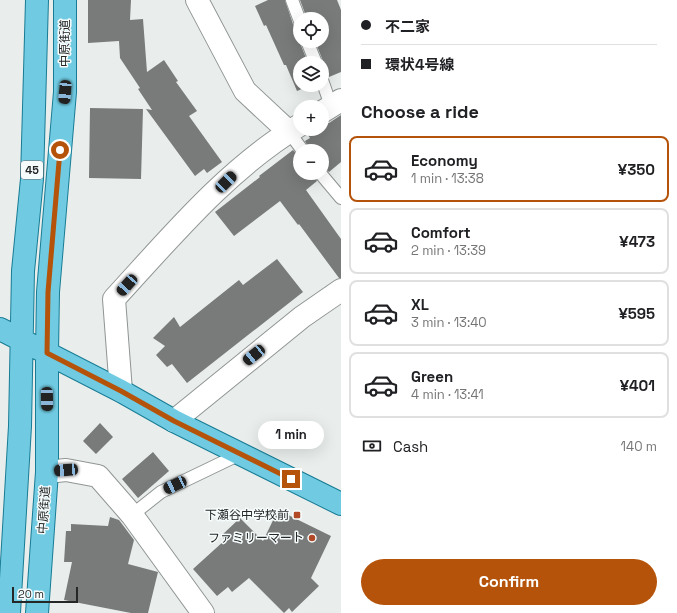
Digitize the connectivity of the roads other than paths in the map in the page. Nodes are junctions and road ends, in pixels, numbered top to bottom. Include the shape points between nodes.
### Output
1 (38, 0) edge
2 (65, 0) edge
3 (197, 0) edge
4 (292, 0) edge
5 (297, 12) edge
6 (326, 92) edge
7 (331, 106) edge
8 (293, 127) edge
9 (293, 129) edge
10 (326, 180) edge
11 (341, 198) edge
12 (341, 290) edge
13 (0, 329) edge
14 (21, 340) junction
15 (47, 353) junction
16 (121, 391) junction
17 (174, 421) junction
18 (240, 454) junction
19 (47, 472) junction
20 (341, 504) edge
21 (132, 515) junction
22 (9, 613) edge
23 (37, 613) edge
24 (203, 613) edge

1 - 14 main road, 45 via 32,179 23,271
2 - 15 main road, 中原街道 / 45 via 65,92 48,292
3 - 8 street via 245,91
4 - 5 lane
6 - 7 lane
9 - 16 street via 235,172 114,299
10 - 11 lane
12 - 17 street via 302,317
13 - 14 main road
14 - 15 main road
14 - 22 main road, 45 via 20,426
15 - 16 main road
15 - 19 main road, 中原街道 / 45
16 - 17 main road
17 - 18 main road
18 - 20 main road
18 - 21 lane via 161,492
19 - 21 street via 66,470 98,476
19 - 23 main road, 中原街道 / 45
21 - 24 street

